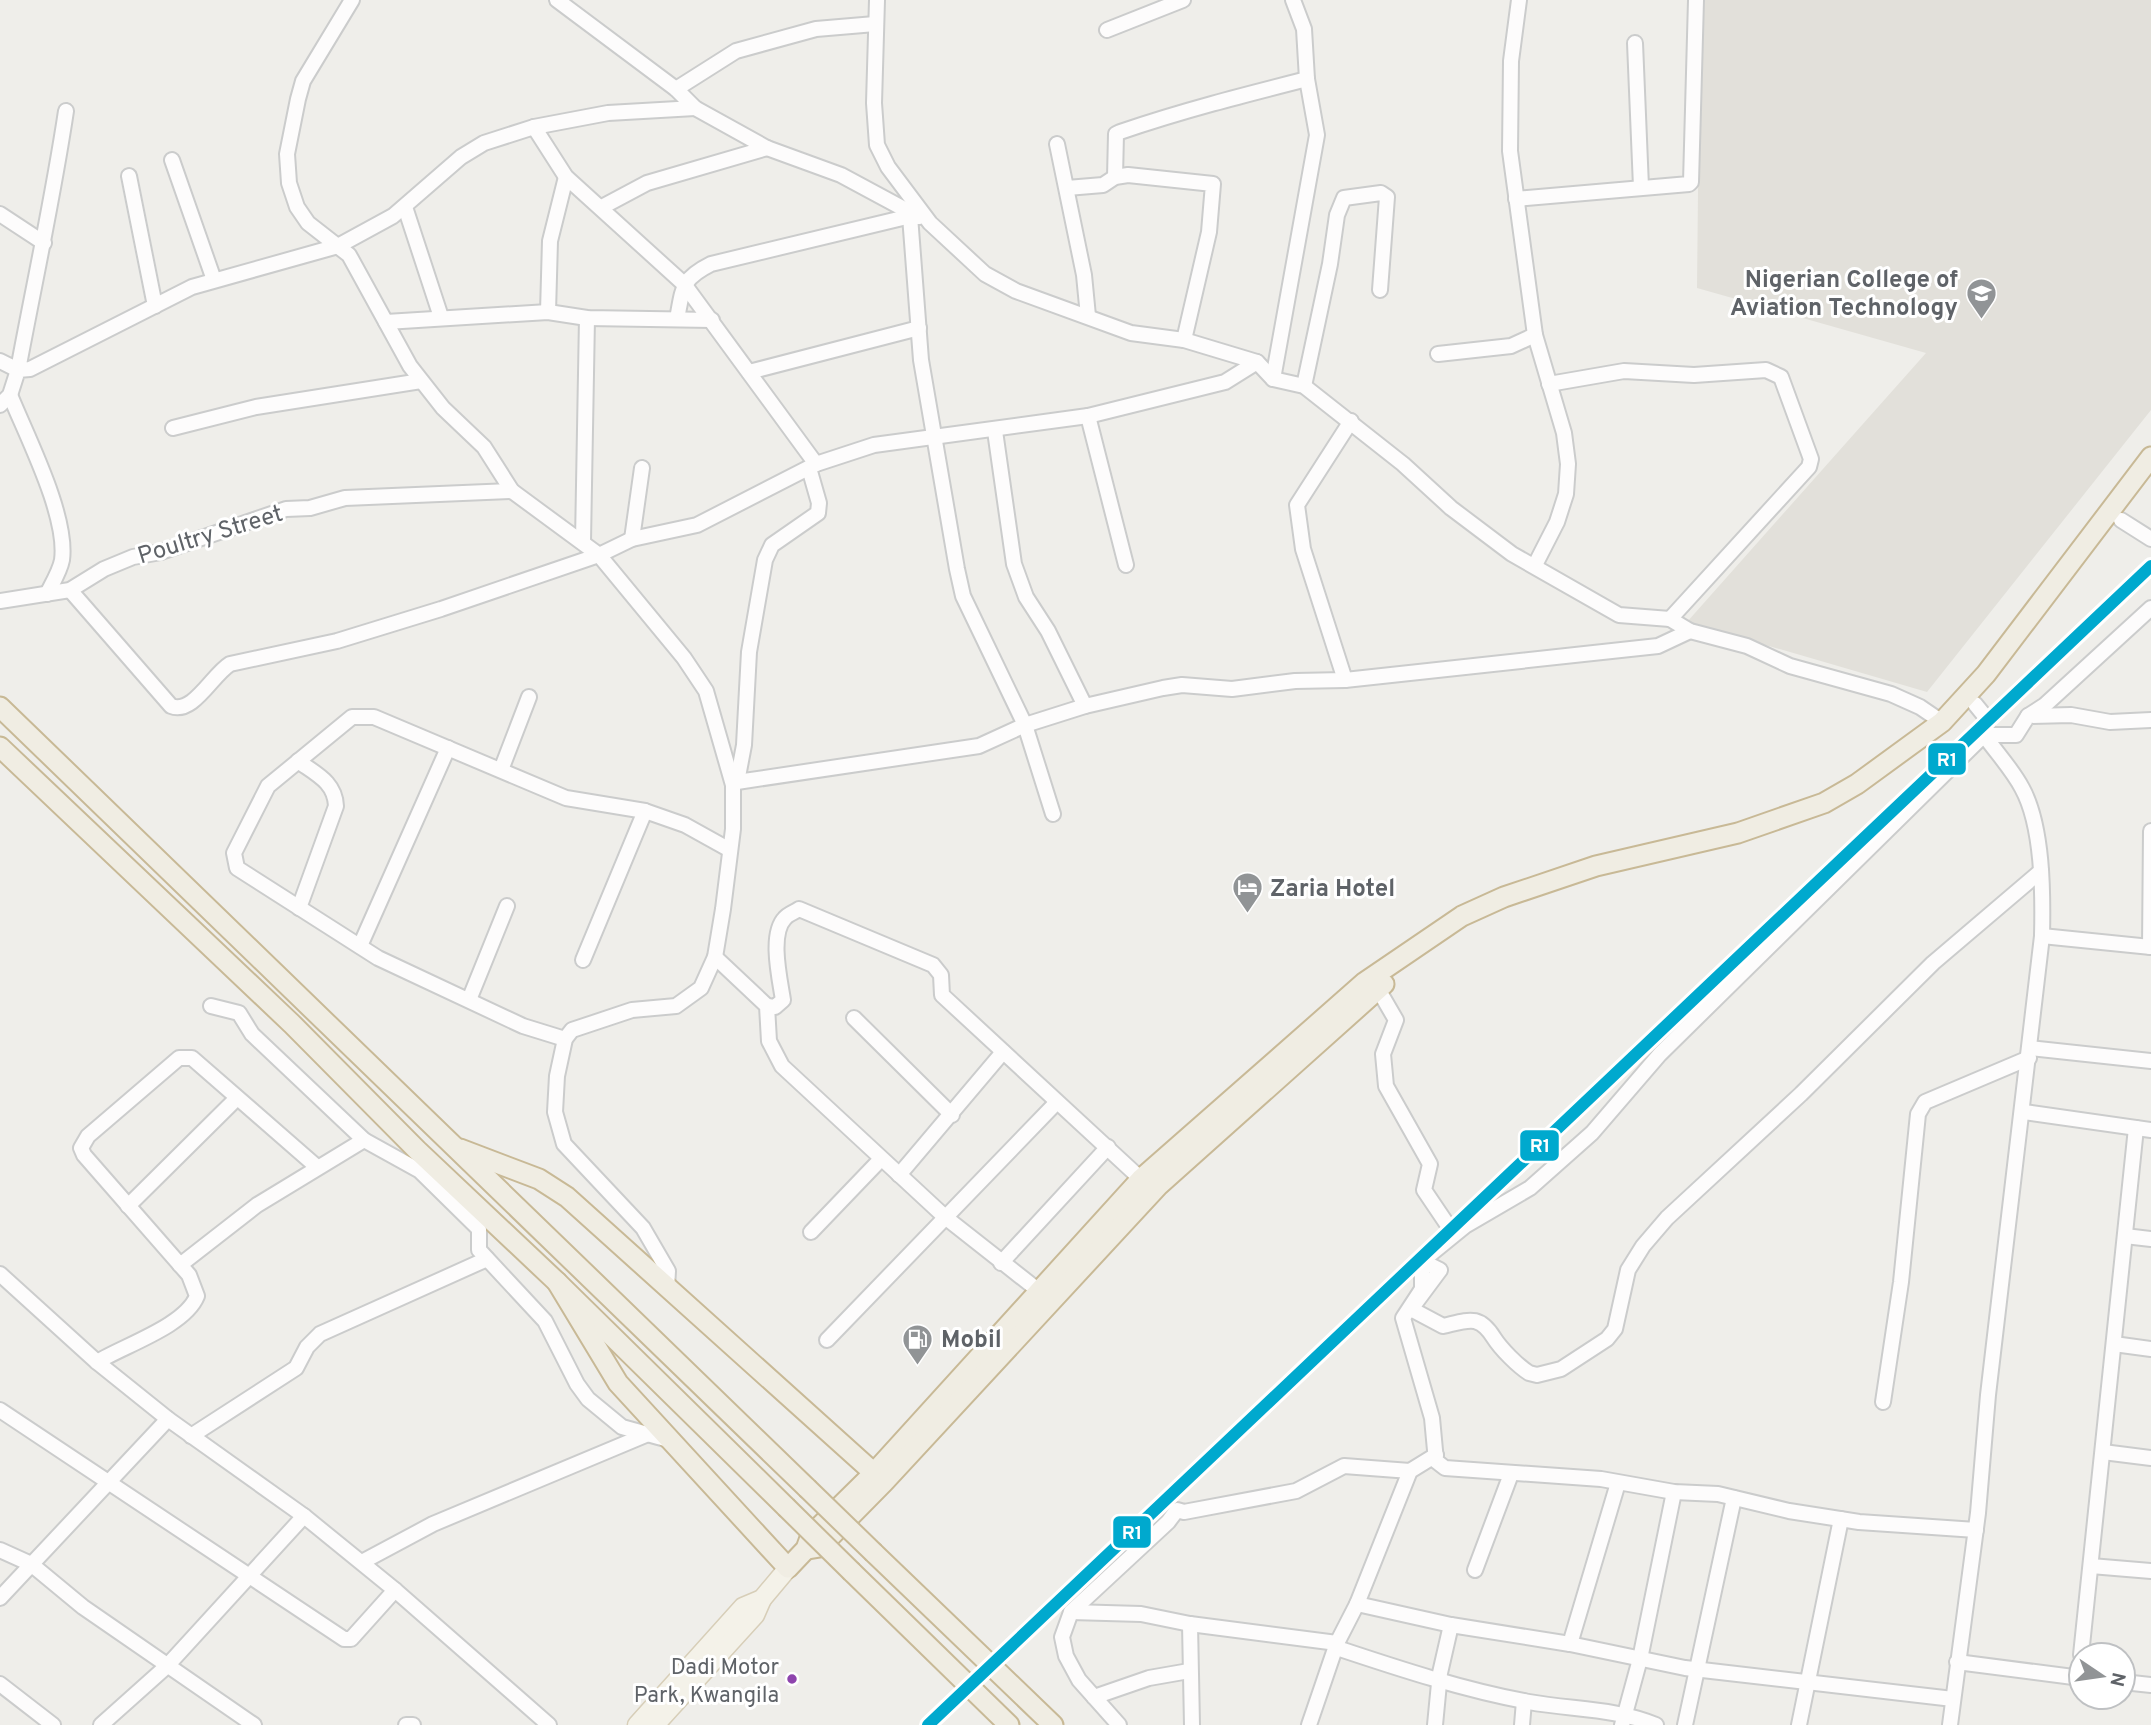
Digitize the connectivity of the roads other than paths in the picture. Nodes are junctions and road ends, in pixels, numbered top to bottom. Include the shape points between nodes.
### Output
1 (352, 0) edge
2 (556, 0) edge
3 (877, 0) edge
4 (1183, 0) edge
5 (1293, 0) edge
6 (1519, 0) edge
7 (1696, 0) edge
8 (875, 24) junction
9 (1107, 30) dead end
10 (1635, 43) dead end
11 (1307, 79) junction
12 (676, 89) junction
13 (695, 108) junction
14 (66, 111) dead end
15 (534, 127) junction
16 (1058, 144) dead end
17 (767, 148) junction
18 (172, 160) dead end
19 (130, 176) dead end
20 (566, 177) junction
21 (1115, 177) junction
22 (1641, 187) junction
23 (1067, 188) junction
24 (1516, 199) junction
25 (405, 207) junction
26 (602, 207) junction
27 (0, 214) edge
28 (912, 216) junction
29 (930, 223) junction
30 (44, 243) junction
31 (338, 246) junction
32 (214, 280) junction
33 (684, 284) junction
34 (1380, 290) dead end
35 (155, 306) junction
36 (548, 312) junction
37 (1088, 316) junction
38 (442, 317) junction
39 (587, 318) junction
40 (677, 319) junction
41 (712, 320) junction
42 (386, 322) junction
43 (919, 328) junction
44 (1535, 335) junction
45 (1184, 340) junction
46 (1438, 354) dead end
47 (0, 361) edge
48 (1257, 362) junction
49 (18, 370) junction
50 (749, 372) junction
51 (1273, 379) junction
52 (421, 381) junction
53 (1549, 384) junction
54 (1304, 386) junction
55 (5, 400) edge
56 (930, 416) junction
57 (1088, 416) junction
58 (1352, 421) junction
59 (173, 428) dead end
60 (996, 431) junction
61 (934, 439) junction
62 (908, 441) junction
63 (2151, 457) edge
64 (813, 466) junction
65 (642, 468) dead end
66 (2151, 480) edge
67 (512, 491) junction
68 (2121, 520) junction
69 (632, 539) junction
70 (2151, 539) edge
71 (583, 541) junction
72 (599, 555) junction
73 (1126, 565) dead end
74 (1535, 565) junction
75 (70, 590) junction
76 (47, 594) junction
77 (0, 601) edge
78 (2151, 608) edge
79 (1670, 619) junction
80 (1690, 631) junction
81 (1345, 680) junction
82 (529, 697) dead end
83 (1975, 704) junction
84 (1085, 706) junction
85 (0, 707) edge
86 (2028, 716) junction
87 (2151, 720) edge
88 (1942, 722) junction
89 (1025, 725) junction
90 (1984, 735) junction
91 (0, 747) edge
92 (448, 748) junction
93 (298, 761) junction
94 (501, 770) junction
95 (735, 783) junction
96 (645, 811) junction
97 (1053, 814) dead end
98 (2151, 831) edge
99 (2151, 836) edge
100 (730, 850) junction
101 (2041, 871) junction
102 (507, 906) dead end
103 (299, 908) junction
104 (2042, 936) junction
105 (360, 946) junction
106 (2151, 947) edge
107 (715, 957) junction
108 (583, 960) dead end
109 (1378, 989) junction
110 (469, 1000) junction
111 (211, 1006) dead end
112 (768, 1006) junction
113 (854, 1018) dead end
114 (565, 1039) junction
115 (1003, 1052) junction
116 (2030, 1053) junction
117 (2151, 1061) edge
118 (236, 1099) junction
119 (1056, 1103) junction
120 (2024, 1112) junction
121 (952, 1115) junction
122 (2144, 1129) edge
123 (364, 1140) junction
124 (446, 1140) junction
125 (1108, 1147) junction
126 (881, 1158) junction
127 (317, 1167) junction
128 (899, 1175) junction
129 (1141, 1179) junction
130 (128, 1206) junction
131 (944, 1217) junction
132 (811, 1232) dead end
133 (2125, 1236) junction
134 (1449, 1238) junction
135 (2151, 1239) edge
136 (487, 1259) junction
137 (1422, 1261) junction
138 (1001, 1263) junction
139 (180, 1265) junction
140 (0, 1274) edge
141 (557, 1282) junction
142 (667, 1288) junction
143 (1040, 1291) junction
144 (827, 1340) dead end
145 (2114, 1344) junction
146 (2151, 1349) edge
147 (673, 1359) junction
148 (97, 1362) junction
149 (655, 1378) junction
150 (1883, 1402) dead end
151 (0, 1409) edge
152 (168, 1419) junction
153 (648, 1434) junction
154 (191, 1436) junction
155 (670, 1440) junction
156 (2103, 1452) junction
157 (1436, 1455) junction
158 (2151, 1458) edge
159 (1410, 1471) junction
160 (874, 1473) junction
161 (1511, 1474) junction
162 (109, 1481) junction
163 (1618, 1483) junction
164 (1674, 1492) junction
165 (1734, 1498) junction
166 (304, 1516) junction
167 (1841, 1519) junction
168 (1976, 1530) junction
169 (806, 1549) junction
170 (0, 1550) edge
171 (362, 1562) junction
172 (32, 1564) junction
173 (2091, 1566) junction
174 (788, 1568) junction
175 (1475, 1570) dead end
176 (2151, 1571) edge
177 (248, 1577) junction
178 (395, 1590) junction
179 (0, 1598) edge
180 (762, 1599) junction
181 (1357, 1604) junction
182 (1071, 1612) junction
183 (1190, 1624) junction
184 (1451, 1625) junction
185 (2083, 1641) edge
186 (1570, 1644) junction
187 (1337, 1646) junction
188 (1640, 1659) junction
189 (1957, 1662) junction
190 (166, 1666) junction
191 (1698, 1670) junction
192 (1189, 1671) junction
193 (2067, 1676) edge
194 (1440, 1681) junction
195 (1807, 1682) junction
196 (0, 1684) edge
197 (1094, 1697) junction
198 (1952, 1699) junction
199 (1524, 1701) junction
200 (1623, 1720) edge
201 (1006, 1722) edge
202 (53, 1725) edge
203 (101, 1725) edge
204 (254, 1725) edge
205 (406, 1725) edge
206 (413, 1725) edge
207 (549, 1725) edge
208 (637, 1725) edge
209 (655, 1725) edge
210 (1053, 1725) edge
211 (1119, 1725) edge
212 (1192, 1725) edge
213 (1309, 1725) edge
214 (1435, 1725) edge
215 (1522, 1725) edge
216 (1656, 1725) edge
217 (1685, 1725) edge
218 (1799, 1725) edge
219 (1950, 1725) edge

1 - 31 street via 303,81 287,154 296,207 308,223
2 - 12 street
3 - 8 street
4 - 9 street
5 - 11 street via 1304,29
6 - 24 street via 1511,61 1510,150
7 - 22 street via 1691,182 1685,187
8 - 12 street via 817,29 736,51
8 - 29 street via 877,145
10 - 22 street
11 - 21 street via 1164,115 1116,134
11 - 51 street via 1317,135 1315,160
12 - 13 street
13 - 15 street via 626,111
13 - 17 street
14 - 30 street
15 - 20 street
15 - 25 street via 484,143 461,157
16 - 23 street
17 - 26 street via 647,183
17 - 28 street via 841,175
18 - 32 street
19 - 35 street
20 - 26 street
20 - 36 street via 550,241
21 - 23 street via 1103,185
21 - 45 street via 1213,184 1209,232
22 - 24 street
23 - 37 street
24 - 44 street
25 - 31 street
25 - 38 street
26 - 33 street
27 - 30 street
28 - 29 street
28 - 33 street via 711,264 692,273
28 - 43 street
29 - 37 street via 962,256 1001,284
30 - 49 street
31 - 32 street
31 - 42 street via 355,264
32 - 35 street
33 - 40 street
33 - 41 street
34 - 54 street via 1387,197 1381,193 1344,198
35 - 49 street via 30,369
36 - 38 street
36 - 39 street
37 - 45 street via 1131,333
38 - 42 street
39 - 40 street
39 - 71 street
40 - 41 street
41 - 50 street
42 - 52 street
43 - 50 street
43 - 56 street
44 - 46 street via 1511,346
44 - 53 street
45 - 48 street
47 - 49 street
48 - 51 street
48 - 57 street via 1224,382
49 - 55 street
50 - 64 street
51 - 54 street
52 - 59 street via 256,407
52 - 67 street via 484,447
53 - 74 street via 1565,443 1566,494
53 - 79 street via 1624,371 1695,375 1766,370 1781,377 1811,459 1809,467
54 - 58 street
55 - 76 street via 51,492 63,549 62,563
56 - 61 street
56 - 62 street
57 - 60 street
57 - 73 street
58 - 74 street via 1451,508 1512,554
58 - 81 street via 1297,505 1303,549
60 - 61 street
60 - 84 street via 1014,564 1026,597
61 - 62 street
61 - 89 street via 964,596
62 - 64 street via 874,445
63 - 88 highway via 2026,624
64 - 69 street via 698,525
64 - 95 street via 818,513 772,545 765,561 750,652 744,745
65 - 69 street
66 - 68 highway
67 - 71 street
67 - 75 street, Poultry Street via 345,498 310,509 286,509 161,552 133,557
68 - 70 street
68 - 83 highway via 2024,649
69 - 72 street
71 - 72 street
72 - 75 street via 350,637 230,664 189,706 180,709 171,706
72 - 95 street via 706,691
74 - 79 street via 1619,615
75 - 76 street, Poultry Street
76 - 77 street, Poultry Street
78 - 86 street
79 - 80 street
80 - 81 street via 1658,646
80 - 88 street via 1891,694
81 - 84 street via 1232,689 1182,685
82 - 94 street
83 - 90 street via 1988,720
83 - 109 highway via 1914,760 1826,814 1751,842 1570,886 1514,906 1463,930
84 - 89 street
85 - 124 highway
86 - 87 street
86 - 90 street via 2016,735
88 - 129 highway via 1824,803 1738,833 1548,881 1462,916 1365,982
89 - 95 street via 979,746
89 - 97 street
90 - 101 street via 2023,789
90 - 134 street via 1660,1054 1592,1133 1530,1188
91 - 141 highway
92 - 93 street via 360,715
92 - 94 street
92 - 105 street
93 - 103 street via 335,793 335,806
93 - 103 street via 268,786 233,859 237,868
94 - 96 street via 566,797
95 - 100 street
96 - 100 street via 685,825
96 - 108 street
98 - 99 street
99 - 106 street
100 - 107 street
101 - 104 street
101 - 137 street via 1933,963 1793,1102 1688,1196 1628,1270 1615,1329 1575,1362 1547,1373 1529,1373 1481,1322 1443,1326 1411,1309 1440,1270
102 - 110 street
103 - 105 street
104 - 106 street
104 - 116 street
105 - 110 street
107 - 112 street
107 - 114 street via 701,988 687,1001 632,1010 580,1026
109 - 134 street via 1396,1020 1383,1055 1386,1086 1430,1164 1424,1190 1451,1230
109 - 169 highway via 1158,1186 884,1482 820,1547
110 - 114 street via 523,1026
111 - 123 street via 239,1013 252,1034
112 - 115 street via 775,1007 782,1000 778,932 784,918 799,909 933,965 941,975 942,995
112 - 126 street via 769,1041 782,1066
113 - 121 street
114 - 142 street via 554,1104 561,1135 579,1163 643,1228 668,1271
115 - 119 street
115 - 121 street
116 - 117 street
116 - 120 street
116 - 150 street via 1925,1102 1918,1114
118 - 127 street
118 - 130 street
118 - 130 street via 192,1058 179,1058 88,1136 81,1148 83,1155
119 - 125 street
119 - 131 street
120 - 122 street
120 - 168 street
121 - 128 street
122 - 133 street
123 - 127 street
123 - 136 street via 420,1171 479,1229 479,1250
124 - 142 highway via 466,1153 520,1170 554,1187
124 - 147 highway
125 - 129 street
125 - 138 street
126 - 128 street
126 - 132 street
127 - 139 street via 257,1205
128 - 131 street
129 - 143 highway
130 - 139 street
131 - 138 street
131 - 144 street
133 - 135 street
133 - 145 street
134 - 137 street
136 - 153 street via 545,1321 588,1399 622,1427
136 - 154 street via 320,1334 296,1368
137 - 157 street via 1422,1289 1403,1318 1432,1418
138 - 143 street
139 - 148 street via 197,1290 193,1307 156,1333
140 - 148 street
141 - 149 highway
141 - 155 highway via 618,1383
142 - 160 highway
143 - 160 highway
145 - 146 street
145 - 156 street
147 - 149 highway
147 - 210 highway, bridge
148 - 152 street
149 - 201 highway, bridge
151 - 162 street
152 - 154 street
152 - 162 street
153 - 155 street
153 - 171 street via 433,1524
154 - 166 street
155 - 174 highway
156 - 158 street
156 - 173 street
157 - 159 street
157 - 161 street via 1439,1466 1445,1468
159 - 181 street
159 - 182 street via 1344,1466 1296,1491 1177,1510
160 - 169 highway via 811,1535
161 - 163 street
161 - 175 street
162 - 172 street
162 - 177 street
163 - 164 street
163 - 186 street
164 - 165 street
164 - 188 street
165 - 167 street
165 - 191 street
166 - 171 street
166 - 177 street
167 - 168 street
167 - 195 street
168 - 189 street
169 - 174 highway
170 - 172 street
171 - 178 street
172 - 179 street
172 - 190 street
173 - 176 street
173 - 185 street
174 - 180 main road
177 - 178 street via 344,1639 351,1639
177 - 190 street
178 - 207 street
180 - 208 main road via 743,1607
180 - 209 main road via 755,1615
181 - 184 street
181 - 187 street
182 - 183 street via 1141,1614
182 - 197 street via 1063,1648 1079,1680
183 - 187 street
183 - 192 street
184 - 186 street
184 - 194 street
186 - 188 street
187 - 194 street
187 - 213 street
188 - 191 street
188 - 200 street
189 - 193 street
189 - 198 street
190 - 203 street
190 - 204 street
191 - 195 street
191 - 217 street
192 - 197 street via 1149,1678
192 - 212 street
194 - 199 street
194 - 214 street
195 - 198 street
195 - 218 street
196 - 202 street
197 - 211 street
198 - 219 street
199 - 200 street
199 - 215 street
200 - 216 street
205 - 206 street

